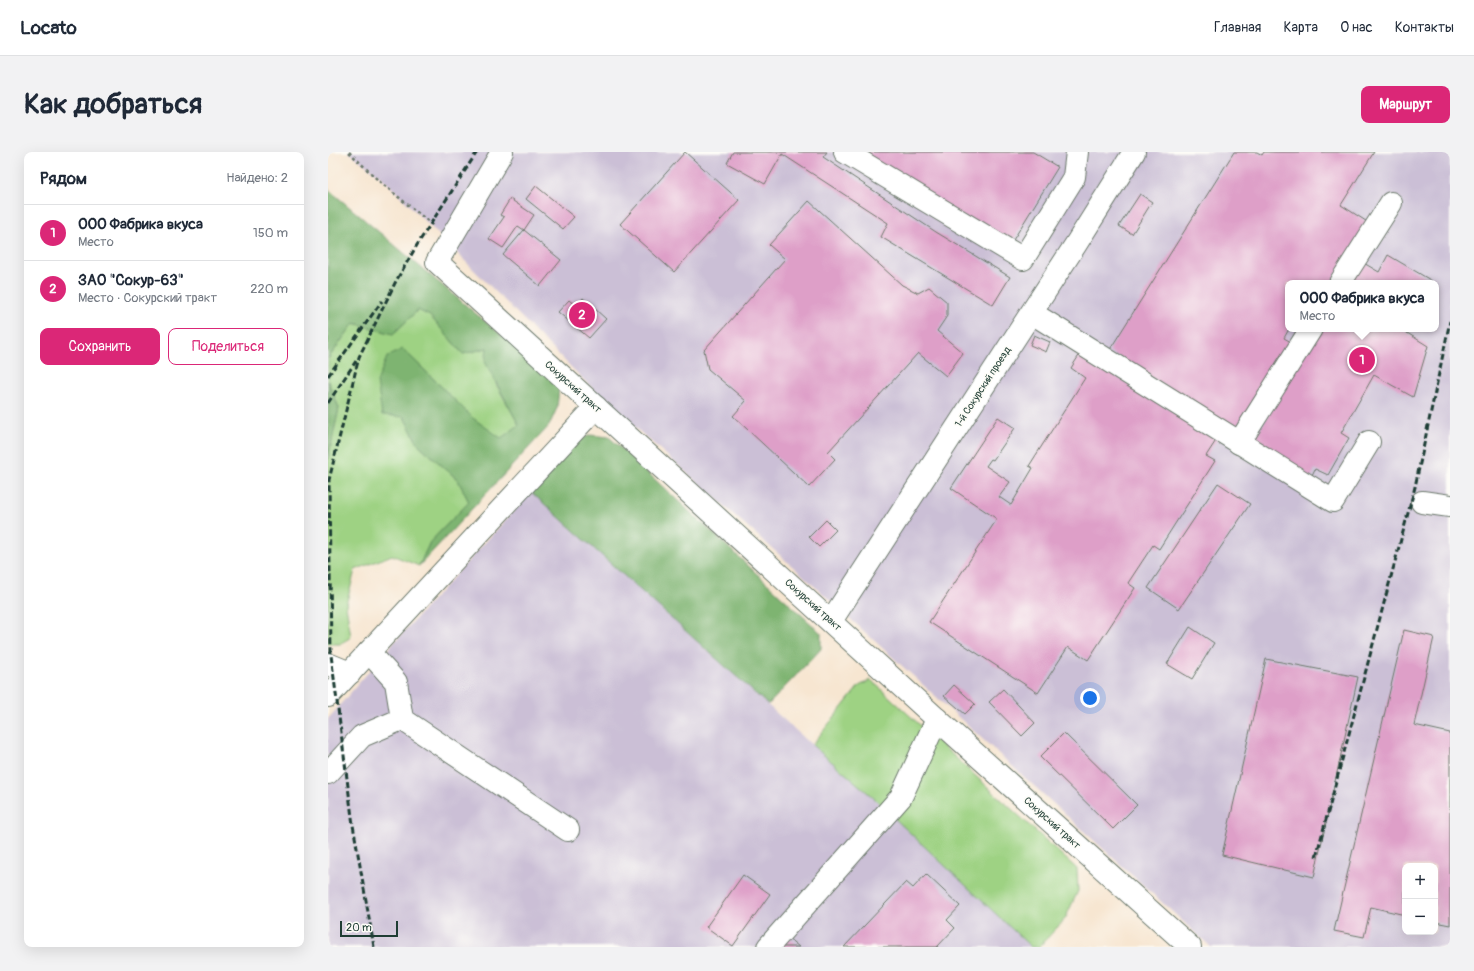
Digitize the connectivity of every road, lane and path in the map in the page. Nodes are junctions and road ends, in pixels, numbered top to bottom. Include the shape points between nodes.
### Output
1 (349, 152) edge
2 (502, 152) edge
3 (845, 152) edge
4 (1077, 152) edge
5 (1134, 152) edge
6 (1391, 203) dead end
7 (450, 239) junction
8 (1342, 280) edge
9 (1032, 313) junction
10 (1309, 332) edge
11 (596, 407) junction
12 (1369, 442) dead end
13 (1239, 443) junction
14 (1422, 502) dead end
15 (1450, 506) edge
16 (831, 621) junction
17 (369, 652) junction
18 (328, 664) edge
19 (350, 673) junction
20 (328, 696) edge
21 (402, 719) junction
22 (937, 719) junction
23 (328, 773) edge
24 (568, 830) dead end
25 (768, 947) edge
26 (1190, 947) edge

1 - 7 path via 380,182
2 - 7 street
3 - 4 street via 1023,259 1074,177
5 - 9 street, 1-й Сокурский проезд
6 - 8 street
7 - 11 street, Сокурский тракт via 437,262
9 - 13 street
9 - 16 street, 1-й Сокурский проезд
10 - 13 street
11 - 16 street, Сокурский тракт
11 - 17 street
12 - 13 street via 1333,501
14 - 15 street
16 - 22 street, Сокурский тракт
17 - 19 street
17 - 21 street via 396,682
18 - 19 street
19 - 20 street
21 - 23 street via 362,736
21 - 24 street
22 - 25 street via 901,796
22 - 26 street, Сокурский тракт

